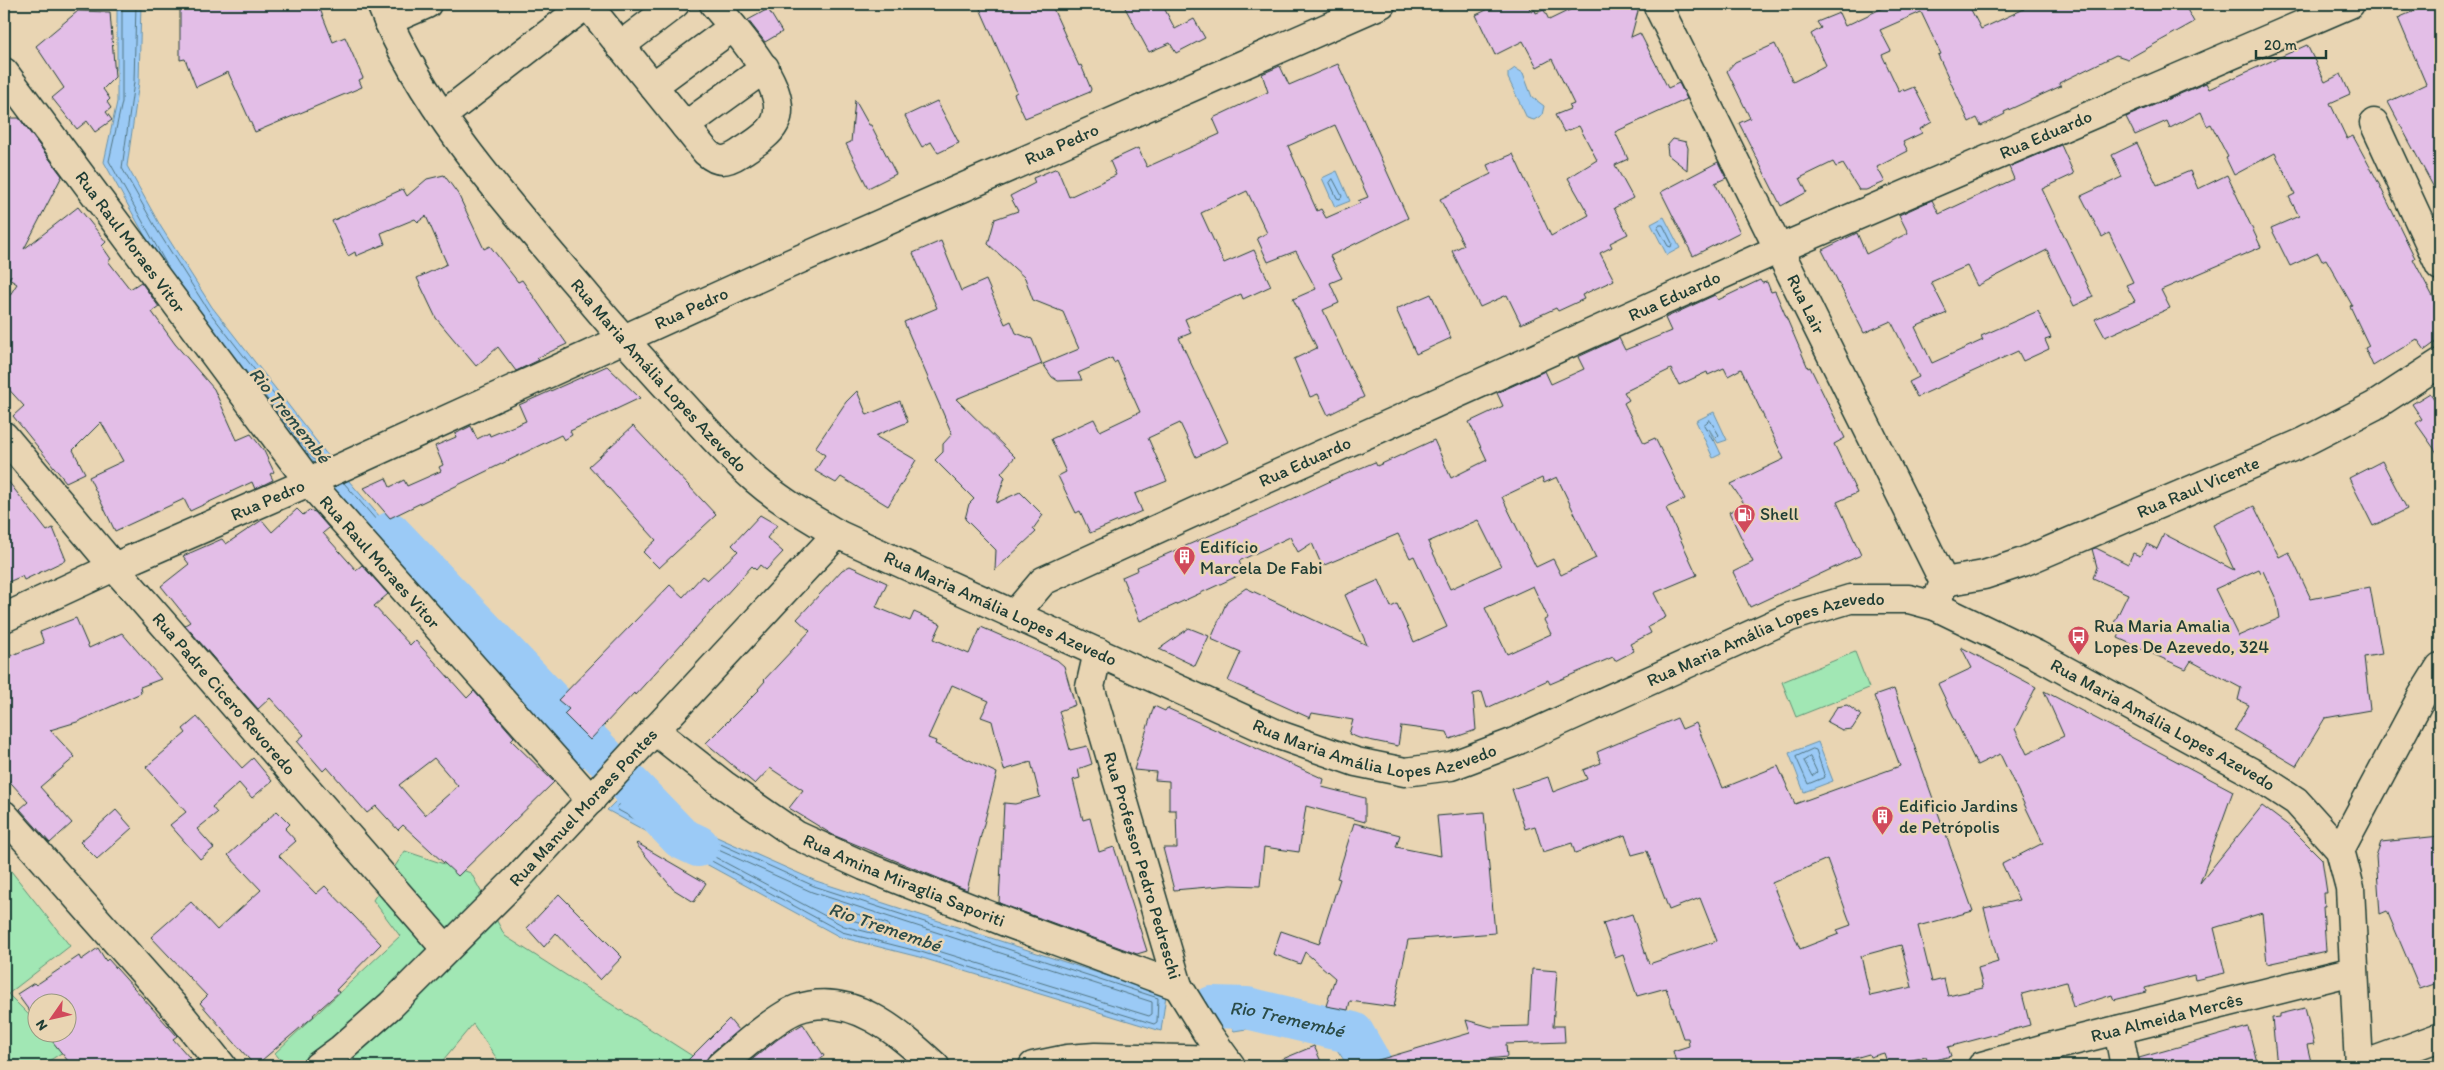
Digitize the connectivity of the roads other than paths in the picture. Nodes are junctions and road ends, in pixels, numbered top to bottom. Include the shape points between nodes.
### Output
1 (427, 4) edge
2 (587, 4) edge
3 (675, 4) edge
4 (714, 4) edge
5 (1381, 4) edge
6 (1657, 4) edge
7 (2350, 4) edge
8 (384, 12) edge
9 (733, 27) junction
10 (620, 46) junction
11 (765, 68) junction
12 (4, 72) edge
13 (653, 86) junction
14 (442, 116) junction
15 (2374, 123) dead end
16 (685, 126) junction
17 (1779, 249) junction
18 (2440, 266) edge
19 (623, 339) junction
20 (2440, 363) edge
21 (4, 436) edge
22 (322, 476) junction
23 (837, 534) junction
24 (114, 567) junction
25 (1940, 594) junction
26 (1015, 614) junction
27 (4, 618) edge
28 (1098, 652) junction
29 (2440, 667) edge
30 (654, 730) junction
31 (591, 800) junction
32 (4, 815) edge
33 (2340, 850) junction
34 (446, 949) junction
35 (2353, 971) junction
36 (1178, 986) junction
37 (2118, 1030) junction
38 (2440, 1037) edge
39 (1229, 1063) edge
40 (222, 1066) edge
41 (318, 1066) edge
42 (720, 1066) edge
43 (935, 1066) edge
44 (1033, 1066) edge
45 (1982, 1066) edge
46 (2125, 1066) edge
47 (2360, 1066) edge

1 - 8 street
2 - 10 street
2 - 14 street
3 - 10 street
4 - 9 street
5 - 19 street, Rua Pedro
6 - 17 street, Rua Lair
7 - 17 street, Rua Eduardo
8 - 14 street, Rua Maria Amália Lopes Azevedo
9 - 11 street
9 - 13 street
10 - 13 street
11 - 16 street
11 - 16 street via 774,92 777,115 775,124 759,140 722,161 706,152
12 - 22 street, Rua Raul Moraes Vitor
13 - 16 street
14 - 19 street, Rua Maria Amália Lopes Azevedo via 538,239
15 - 18 street
17 - 25 street, Rua Lair
17 - 26 street, Rua Eduardo via 1044,582
19 - 22 street, Rua Pedro
19 - 23 street, Rua Maria Amália Lopes Azevedo via 755,479 798,511
20 - 25 street, Rua Raul Vicente via 2374,406 2304,442
21 - 24 street, Rua Padre Cicero Revoredo
22 - 24 street, Rua Pedro
22 - 31 street, Rua Raul Moraes Vitor
23 - 26 street, Rua Maria Amália Lopes Azevedo
23 - 30 street, Rua Manuel Moraes Pontes
24 - 27 street, Rua Pedro
24 - 34 street, Rua Padre Cicero Revoredo
25 - 28 street, Rua Maria Amália Lopes Azevedo via 1909,599 1850,599 1820,607 1790,617 1512,743 1451,766 1406,772 1356,762 1279,735
25 - 33 street, Rua Maria Amália Lopes Azevedo via 2037,656 2253,773 2296,801
26 - 28 street, Rua Maria Amália Lopes Azevedo
28 - 36 street, Rua Professor Pedro Pedreschi via 1090,687
29 - 33 street
30 - 31 street, Rua Manuel Moraes Pontes
30 - 36 street, Rua Amina Miraglia Saporiti via 724,785 796,834 864,866
31 - 34 street, Rua Manuel Moraes Pontes
32 - 40 street
33 - 35 street, Rua Maria Amália Lopes Azevedo via 2350,888
34 - 41 street, Rua Manuel Moraes Pontes via 391,1005
35 - 37 street, Rua Almeida Mercês
35 - 47 street, Rua Maria Amália Lopes Azevedo
36 - 39 street, Rua Professor Pedro Pedreschi
37 - 45 street, Rua Almeida Mercês
37 - 46 street
38 - 47 street
39 - 44 street via 1095,1057 1067,1058
42 - 43 street via 795,1010 818,1003 843,1004 893,1029

